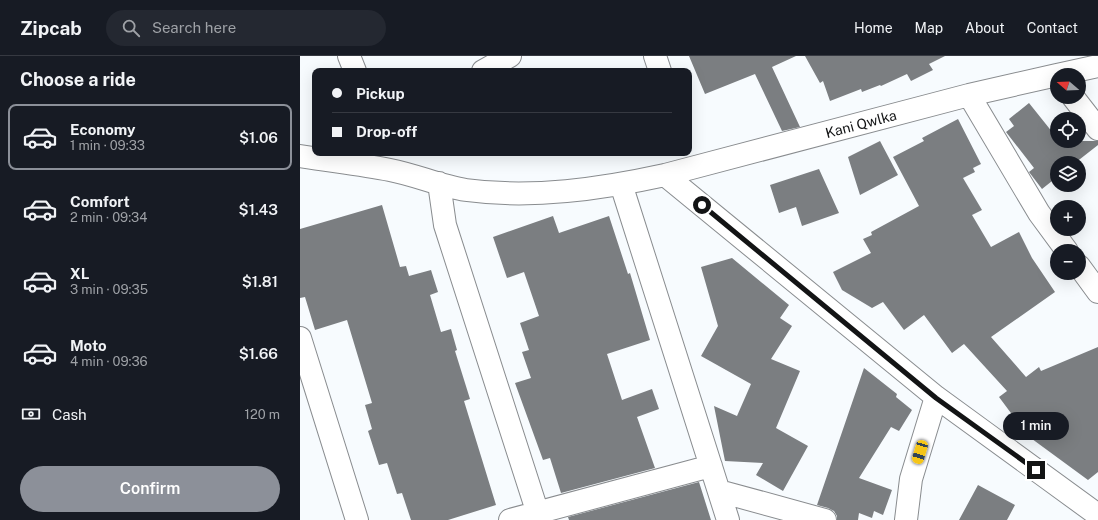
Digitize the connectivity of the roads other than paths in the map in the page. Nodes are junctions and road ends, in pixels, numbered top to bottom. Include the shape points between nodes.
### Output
1 (349, 56) edge
2 (510, 56) edge
3 (655, 56) edge
4 (1098, 66) edge
5 (354, 68) edge
6 (488, 68) edge
7 (659, 68) edge
8 (1086, 69) edge
9 (1050, 78) edge
10 (969, 95) junction
11 (1078, 104) edge
12 (1098, 129) edge
13 (300, 156) edge
14 (692, 159) edge
15 (387, 161) edge
16 (665, 175) junction
17 (439, 183) junction
18 (621, 184) junction
19 (1062, 244) edge
20 (1086, 276) edge
21 (1098, 292) edge
22 (300, 338) edge
23 (936, 398) junction
24 (711, 466) junction
25 (719, 491) junction
26 (1098, 515) edge
27 (538, 516) edge
28 (357, 520) edge
29 (510, 520) edge
30 (728, 520) edge
31 (825, 520) edge
32 (906, 520) edge

1 - 5 street
2 - 6 street
3 - 7 street
4 - 8 street, Kani Qwlka
9 - 10 street, Kani Qwlka
10 - 14 street, Kani Qwlka
10 - 19 street via 1039,213
11 - 12 street
13 - 15 street, Kani Qwlka
14 - 16 street, Kani Qwlka
15 - 17 street, Kani Qwlka
16 - 18 street, Kani Qwlka
16 - 23 street
17 - 18 street, Kani Qwlka via 504,193 541,193
17 - 27 street via 445,225
18 - 24 street
20 - 21 street
22 - 28 street
23 - 26 street
23 - 32 street via 911,479
24 - 25 street
24 - 27 street
25 - 30 street
25 - 31 street
27 - 29 street

